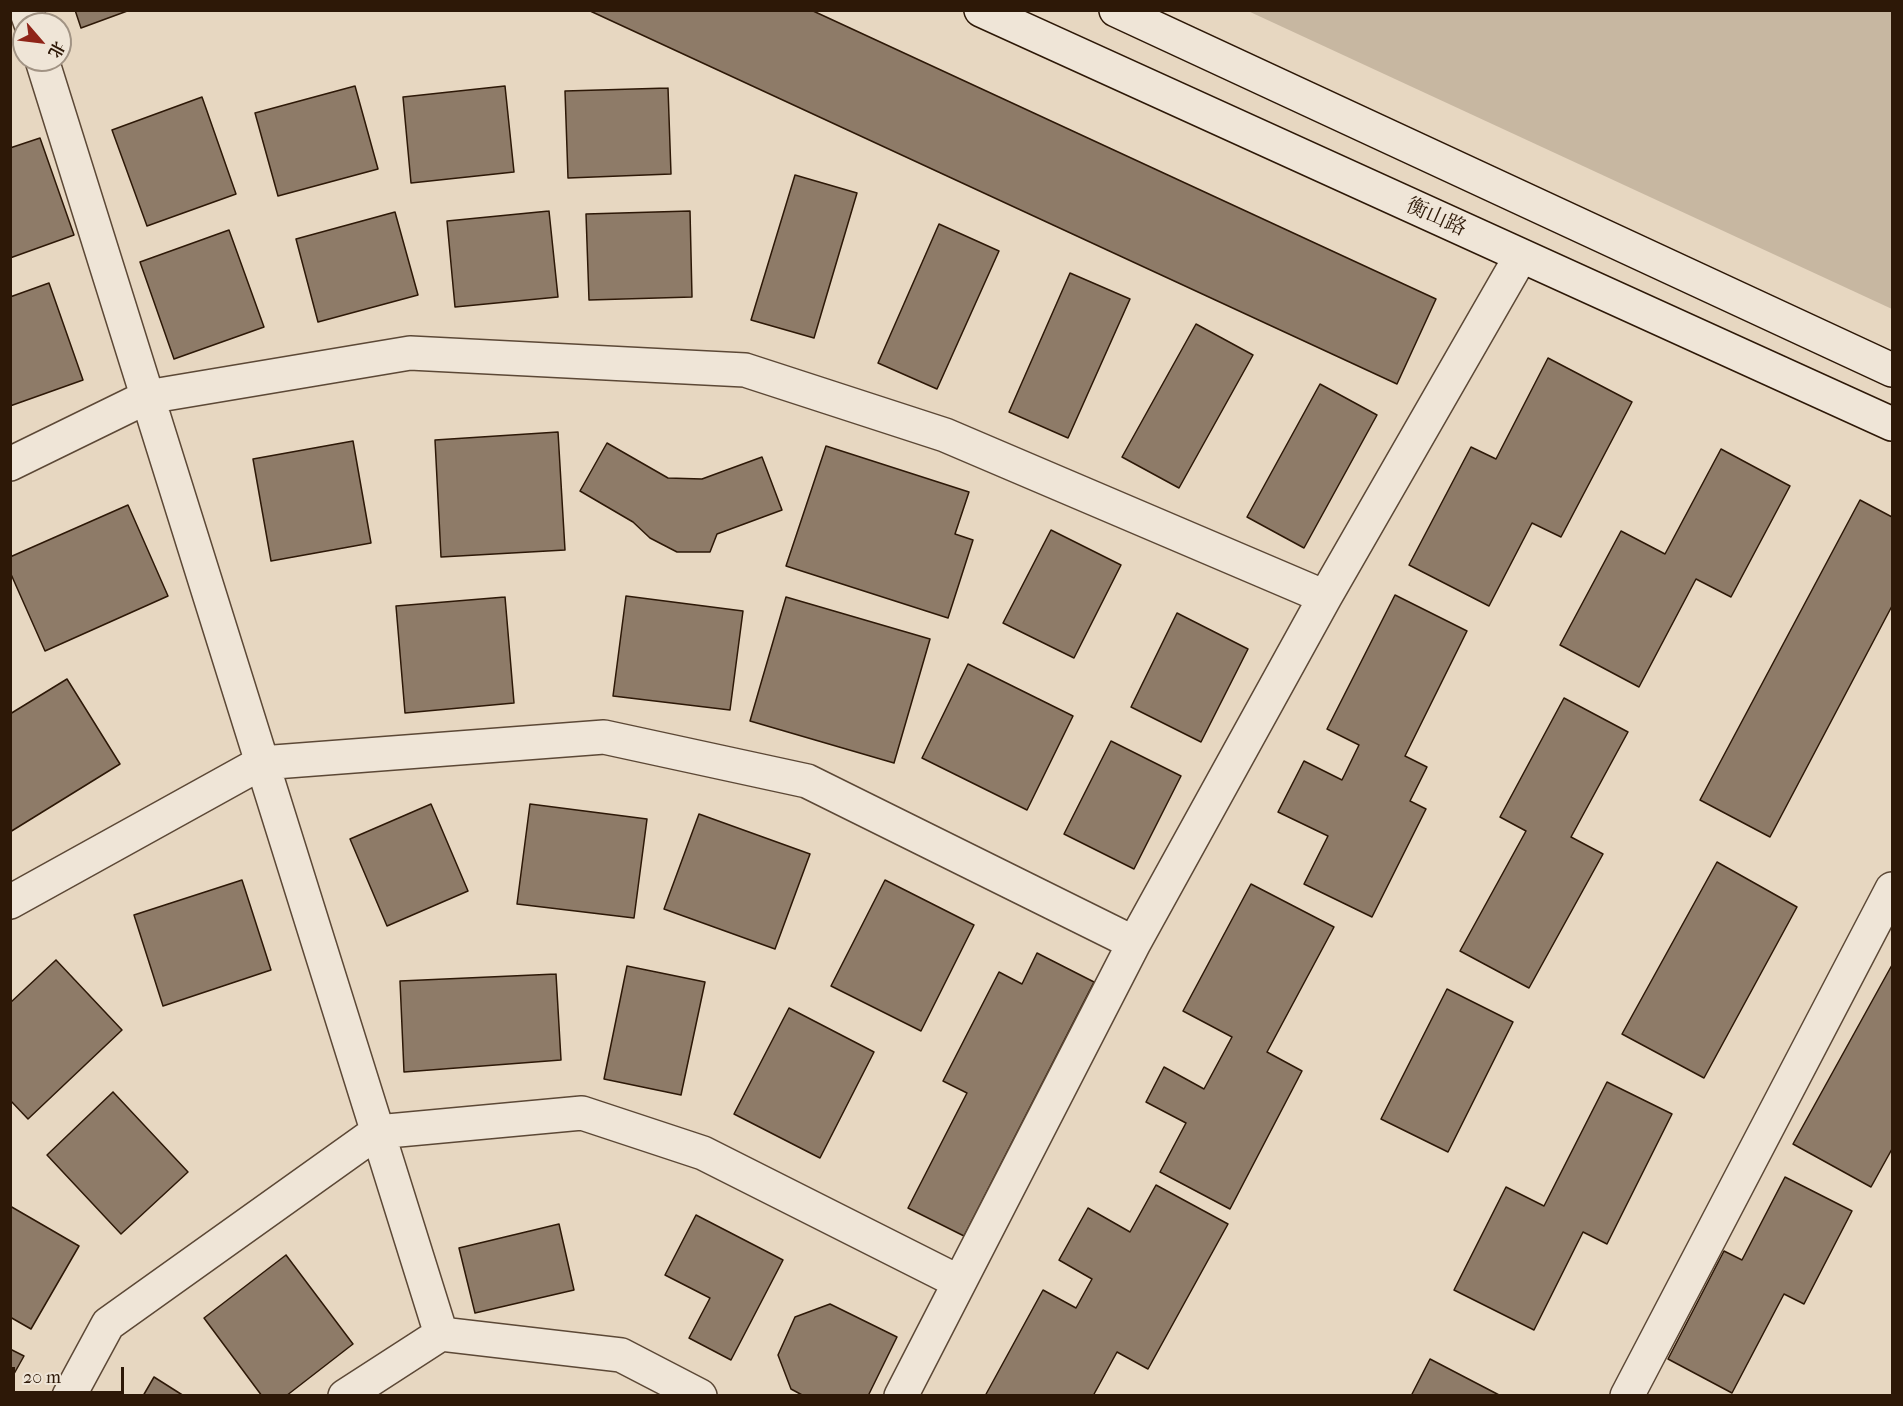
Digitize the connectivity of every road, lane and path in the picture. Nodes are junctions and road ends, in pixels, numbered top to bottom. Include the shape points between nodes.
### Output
1 (981, 10) edge
2 (1116, 10) edge
3 (46, 72) edge
4 (1521, 256) junction
5 (1893, 370) edge
6 (147, 397) junction
7 (1893, 424) edge
8 (10, 464) edge
9 (1325, 597) junction
10 (261, 763) junction
11 (1893, 889) edge
12 (10, 902) edge
13 (1134, 943) junction
14 (377, 1132) junction
15 (959, 1282) junction
16 (441, 1334) junction
17 (69, 1395) edge
18 (345, 1395) edge
19 (700, 1395) edge
20 (901, 1395) edge
21 (1627, 1395) edge

1 - 4 street, 衡山路
2 - 5 street
3 - 6 street
4 - 7 street, 衡山路
4 - 9 street
6 - 8 street
6 - 9 street via 410,353 745,370 945,435
6 - 10 street
9 - 13 street
10 - 12 street
10 - 13 street via 604,737 807,781
10 - 14 street
11 - 21 street
13 - 15 street
14 - 15 street via 582,1113 703,1153
14 - 16 street
14 - 17 street via 108,1324
15 - 20 street
16 - 18 street
16 - 19 street via 621,1355

